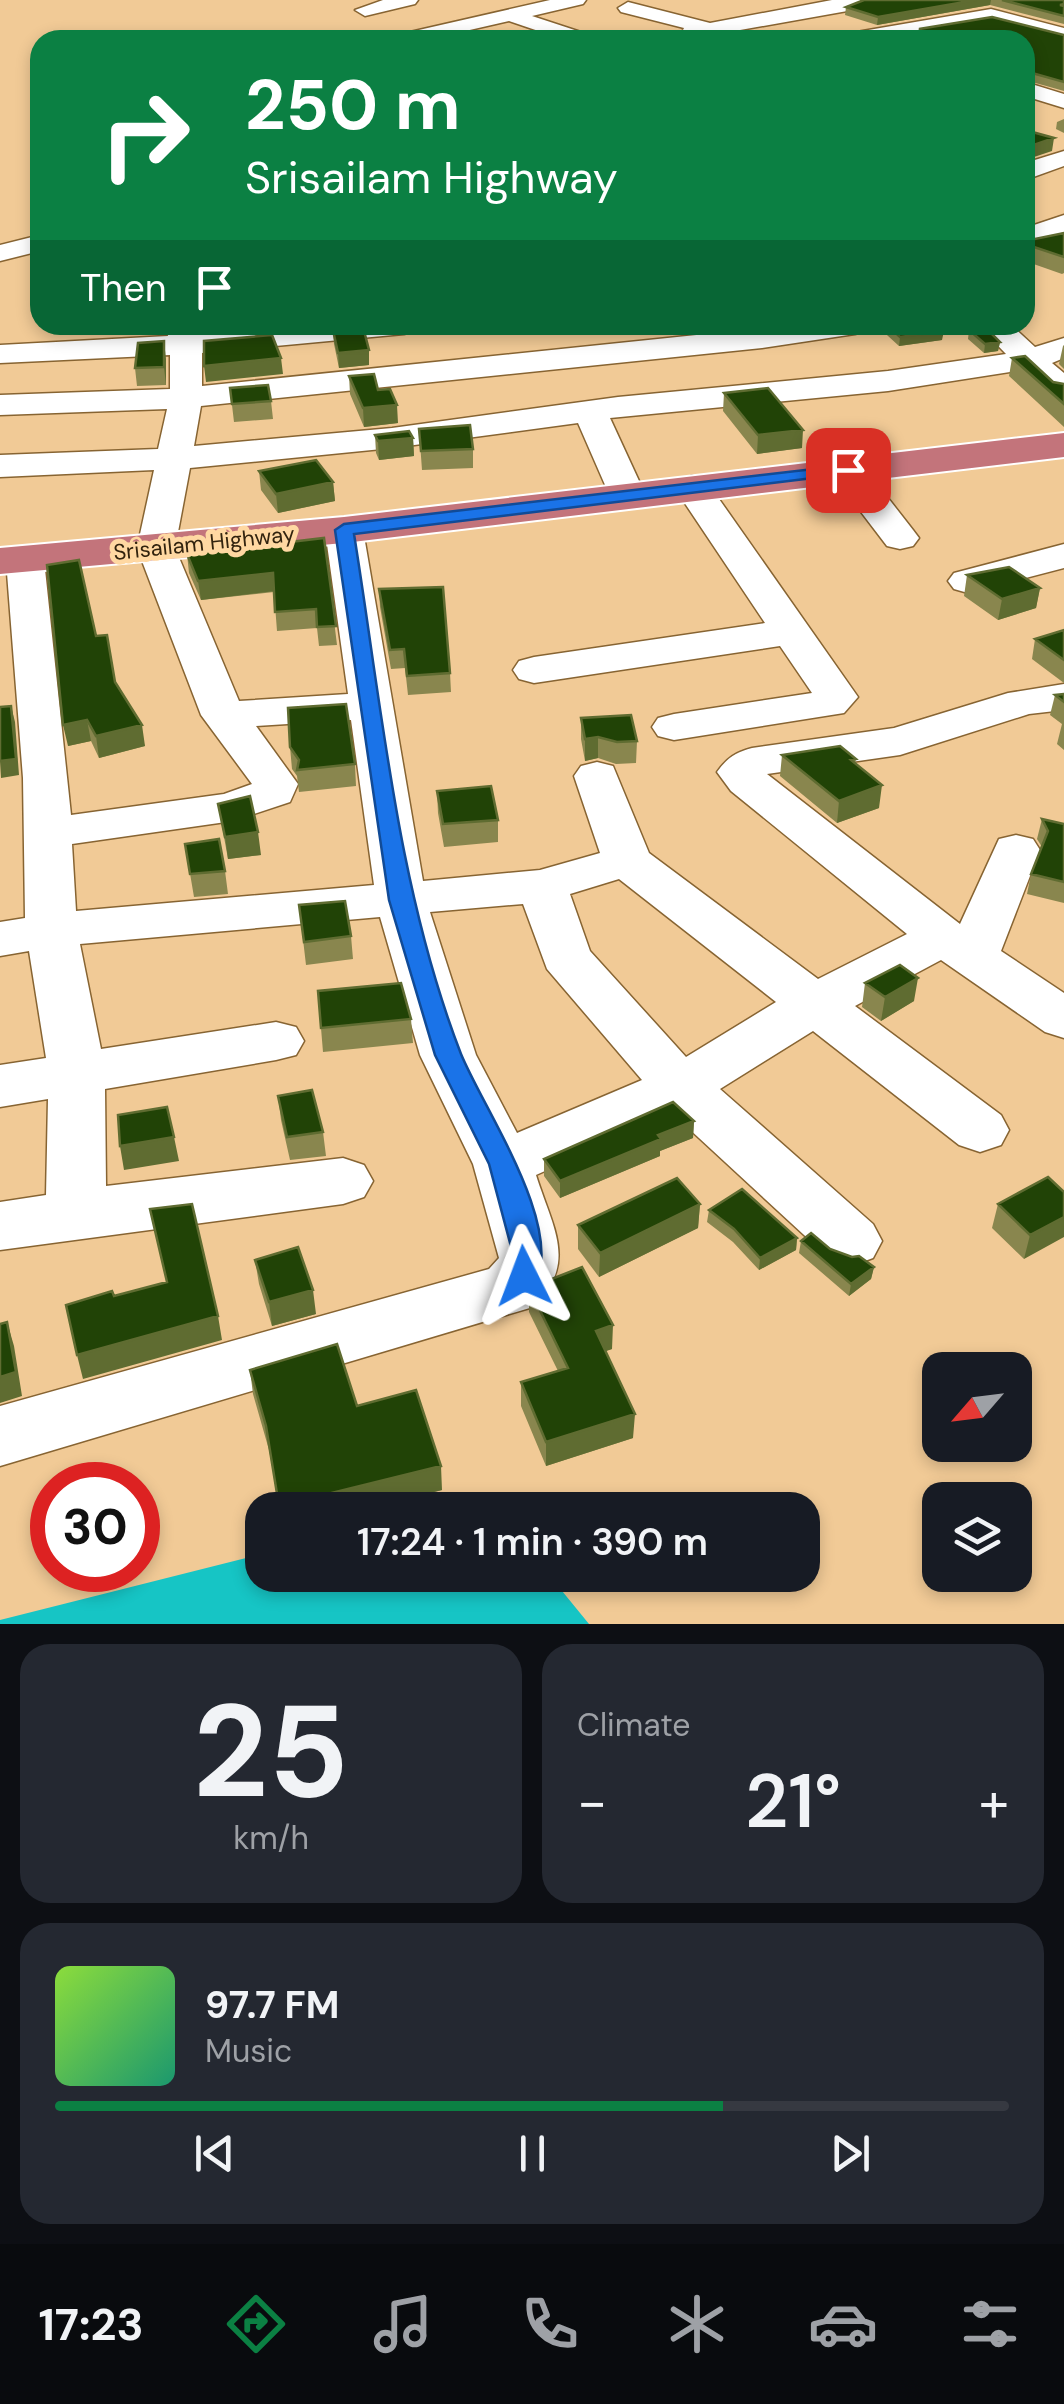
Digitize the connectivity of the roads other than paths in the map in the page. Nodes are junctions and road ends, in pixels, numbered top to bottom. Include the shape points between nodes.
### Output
1 (408, 0) edge
2 (576, 0) edge
3 (720, 5) dead end
4 (869, 10) edge
5 (1064, 13) edge
6 (509, 15) junction
7 (755, 20) junction
8 (1018, 22) junction
9 (535, 23) junction
10 (825, 25) dead end
11 (921, 29) edge
12 (443, 30) edge
13 (501, 30) edge
14 (558, 30) joint
15 (691, 30) edge
16 (721, 30) edge
17 (786, 30) edge
18 (852, 30) edge
19 (1064, 37) edge
20 (1035, 44) edge
21 (1035, 92) edge
22 (1060, 98) edge
23 (1035, 102) edge
24 (1060, 147) edge
25 (1035, 165) edge
26 (30, 246) edge
27 (0, 253) edge
28 (183, 335) edge
29 (569, 335) edge
30 (793, 335) edge
31 (1014, 335) edge
32 (1049, 353) edge
33 (0, 354) edge
34 (586, 355) junction
35 (1064, 392) edge
36 (186, 398) junction
37 (0, 405) edge
38 (604, 409) junction
39 (1064, 444) edge
40 (172, 460) junction
41 (0, 466) edge
42 (848, 470) junction
43 (692, 487) junction
44 (627, 494) junction
45 (344, 530) junction
46 (900, 538) dead end
47 (156, 548) junction
48 (12, 560) edge
49 (1059, 561) edge
50 (968, 581) edge
51 (790, 632) junction
52 (534, 670) dead end
53 (1064, 697) edge
54 (370, 706) junction
55 (223, 715) junction
56 (674, 727) dead end
57 (598, 776) dead end
58 (48, 833) junction
59 (1016, 850) dead end
60 (627, 860) junction
61 (542, 886) junction
62 (401, 900) junction
63 (51, 930) junction
64 (0, 939) edge
65 (958, 947) junction
66 (813, 1004) junction
67 (1064, 1019) edge
68 (276, 1041) dead end
69 (76, 1072) junction
70 (0, 1086) edge
71 (680, 1087) junction
72 (980, 1130) dead end
73 (503, 1164) junction
74 (342, 1181) dead end
75 (76, 1214) junction
76 (0, 1226) edge
77 (851, 1242) dead end
78 (0, 1436) edge

1 - 6 street via 372,17 456,5
2 - 6 street
3 - 7 street
4 - 7 street
4 - 10 street
4 - 11 street
4 - 11 street
4 - 18 street
5 - 8 street
6 - 9 street
6 - 12 street
7 - 16 street
7 - 17 street
8 - 11 street
8 - 19 street
9 - 13 street
9 - 14 street
14 - 15 street via 626,14
19 - 20 street
21 - 22 street
22 - 23 street
24 - 25 street
26 - 27 street
28 - 33 street
28 - 36 street
29 - 34 street
30 - 34 street
31 - 32 street
32 - 35 street
32 - 38 street via 888,381
34 - 36 street
34 - 38 street
36 - 37 street
36 - 40 street
38 - 40 street
38 - 44 street
39 - 42 highway, Srisailam Highway
40 - 41 street
40 - 47 street
42 - 43 highway, Srisailam Highway
42 - 46 street
43 - 44 highway, Srisailam Highway
43 - 51 street
44 - 45 highway, Srisailam Highway
45 - 47 highway, Srisailam Highway
45 - 54 street
47 - 48 highway, Srisailam Highway
47 - 55 street
48 - 58 street via 46,778
49 - 50 street
51 - 52 street
51 - 56 street via 834,691 829,704
53 - 65 street via 1022,702 900,742 752,762 740,772
54 - 55 street
54 - 62 street
55 - 58 street via 270,773 273,792 234,807
57 - 60 street
58 - 63 street
59 - 65 street
60 - 61 street
60 - 66 street
61 - 62 street
61 - 71 street via 566,958
62 - 63 street
62 - 73 street via 448,1055
63 - 64 street
63 - 69 street
65 - 66 street
65 - 67 street
66 - 71 street
66 - 72 street
68 - 69 street
69 - 70 street
69 - 75 street
71 - 73 street
71 - 77 street
73 - 78 street via 530,1258 510,1289
74 - 75 street
75 - 76 street

